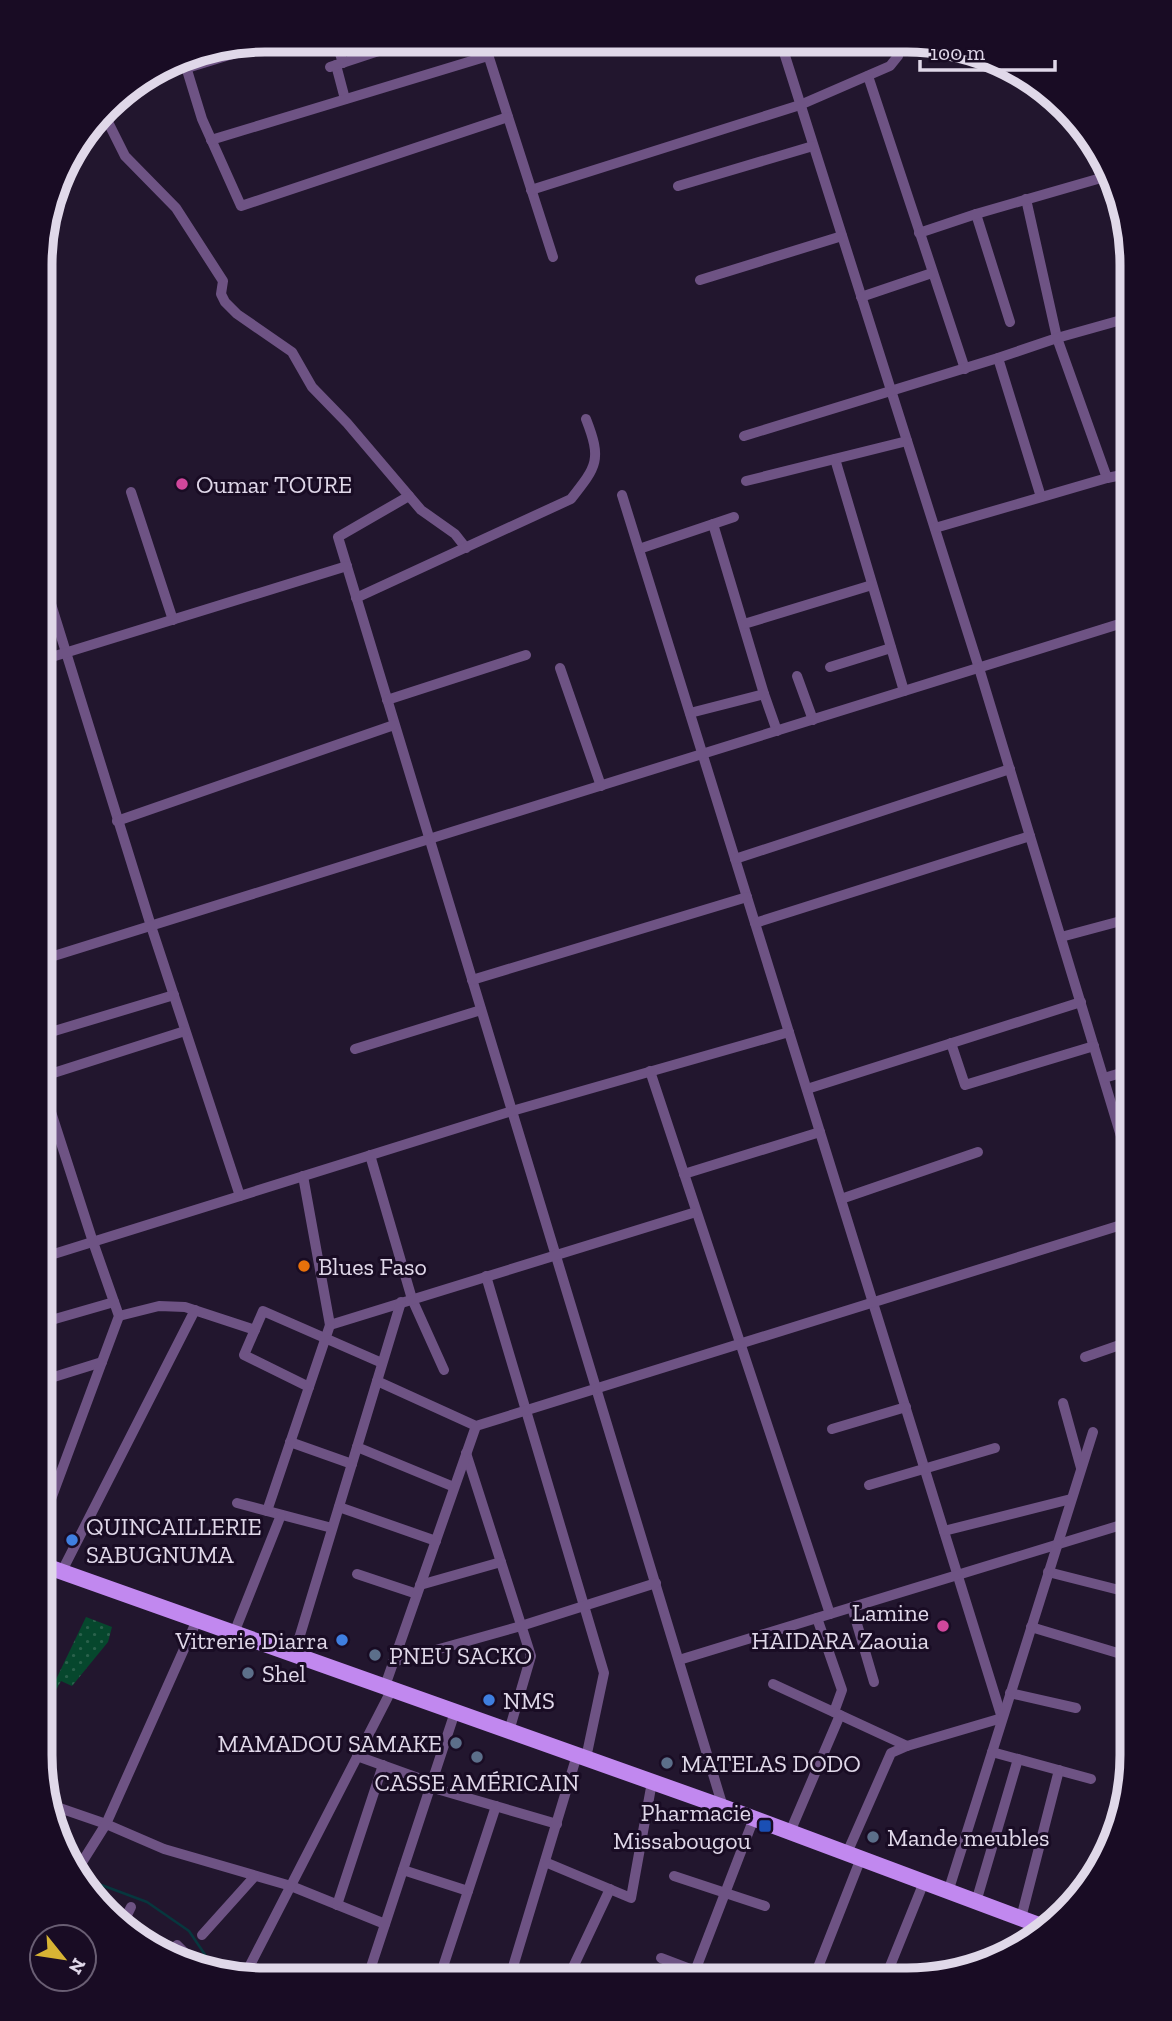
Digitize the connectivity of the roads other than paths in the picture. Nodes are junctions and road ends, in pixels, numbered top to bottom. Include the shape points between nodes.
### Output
1 (336, 52) edge
2 (376, 52) edge
3 (487, 52) edge
4 (784, 52) edge
5 (899, 52) edge
6 (488, 56) junction
7 (219, 58) edge
8 (336, 65) junction
9 (187, 68) joint
10 (868, 76) junction
11 (345, 99) junction
12 (800, 105) junction
13 (508, 117) junction
14 (108, 122) edge
15 (211, 140) junction
16 (813, 146) junction
17 (1100, 178) edge
18 (678, 186) dead end
19 (531, 190) junction
20 (1026, 199) junction
21 (976, 214) junction
22 (919, 233) junction
23 (842, 236) junction
24 (553, 257) dead end
25 (932, 273) junction
26 (700, 280) dead end
27 (861, 298) junction
28 (1120, 320) edge
29 (1010, 322) dead end
30 (1057, 338) junction
31 (998, 358) junction
32 (965, 369) junction
33 (891, 391) junction
34 (586, 419) dead end
35 (744, 436) dead end
36 (907, 441) junction
37 (835, 459) junction
38 (1120, 475) edge
39 (1107, 478) junction
40 (746, 481) dead end
41 (131, 492) dead end
42 (622, 495) dead end
43 (409, 496) junction
44 (1041, 497) junction
45 (734, 517) dead end
46 (713, 524) junction
47 (934, 528) junction
48 (466, 548) junction
49 (639, 549) junction
50 (346, 566) junction
51 (872, 584) junction
52 (356, 598) junction
53 (52, 610) edge
54 (173, 620) junction
55 (744, 624) junction
56 (1120, 624) edge
57 (891, 648) junction
58 (64, 653) junction
59 (526, 655) dead end
60 (52, 657) edge
61 (830, 667) dead end
62 (560, 668) dead end
63 (979, 668) junction
64 (797, 676) dead end
65 (904, 691) junction
66 (764, 694) junction
67 (387, 700) junction
68 (690, 713) junction
69 (813, 720) junction
70 (394, 725) junction
71 (777, 731) junction
72 (703, 754) junction
73 (1010, 769) junction
74 (601, 786) junction
75 (117, 821) junction
76 (1030, 836) junction
77 (429, 839) junction
78 (736, 859) junction
79 (747, 897) junction
80 (1120, 921) edge
81 (755, 923) junction
82 (151, 926) junction
83 (1061, 937) junction
84 (52, 957) edge
85 (472, 980) junction
86 (173, 995) junction
87 (1081, 1002) junction
88 (481, 1010) junction
89 (186, 1031) junction
90 (52, 1032) edge
91 (789, 1032) junction
92 (951, 1044) junction
93 (1094, 1046) junction
94 (355, 1049) dead end
95 (650, 1071) junction
96 (1119, 1074) edge
97 (52, 1075) edge
98 (1104, 1078) junction
99 (807, 1089) junction
100 (512, 1111) junction
101 (52, 1113) edge
102 (1119, 1130) edge
103 (820, 1132) junction
104 (978, 1152) dead end
105 (370, 1155) junction
106 (684, 1174) junction
107 (303, 1176) junction
108 (240, 1196) junction
109 (841, 1199) junction
110 (696, 1212) junction
111 (1119, 1226) edge
112 (93, 1242) junction
113 (52, 1255) edge
114 (556, 1255) junction
115 (486, 1276) junction
116 (412, 1299) junction
117 (114, 1302) junction
118 (401, 1302) junction
119 (873, 1302) junction
120 (195, 1310) junction
121 (120, 1316) junction
122 (52, 1320) edge
123 (330, 1325) junction
124 (255, 1330) junction
125 (326, 1338) junction
126 (740, 1344) junction
127 (1119, 1345) edge
128 (1085, 1357) dead end
129 (102, 1362) junction
130 (383, 1363) junction
131 (444, 1370) dead end
132 (52, 1378) edge
133 (377, 1381) junction
134 (309, 1387) junction
135 (596, 1388) junction
136 (1063, 1403) dead end
137 (906, 1407) junction
138 (526, 1410) junction
139 (476, 1426) junction
140 (832, 1429) dead end
141 (1093, 1432) dead end
142 (290, 1442) junction
143 (357, 1447) junction
144 (995, 1448) dead end
145 (466, 1453) junction
146 (352, 1464) junction
147 (1081, 1468) junction
148 (925, 1469) junction
149 (869, 1485) dead end
150 (454, 1487) junction
151 (52, 1496) edge
152 (1071, 1499) junction
153 (237, 1503) dead end
154 (339, 1507) junction
155 (267, 1511) junction
156 (281, 1515) junction
157 (1119, 1526) edge
158 (332, 1528) junction
159 (944, 1531) junction
160 (436, 1541) junction
161 (1058, 1544) junction
162 (501, 1562) junction
163 (52, 1563) edge
164 (52, 1568) edge
165 (1048, 1572) junction
166 (357, 1574) dead end
167 (958, 1575) junction
168 (656, 1583) junction
169 (419, 1590) junction
170 (1119, 1590) edge
171 (583, 1605) junction
172 (852, 1607) junction
173 (830, 1614) junction
174 (817, 1618) junction
175 (197, 1620) junction
176 (521, 1626) junction
177 (1031, 1627) junction
178 (234, 1633) junction
179 (1119, 1653) edge
180 (294, 1655) junction
181 (679, 1660) junction
182 (393, 1662) junction
183 (874, 1682) dead end
184 (773, 1684) dead end
185 (388, 1688) junction
186 (1010, 1693) junction
187 (1076, 1708) dead end
188 (455, 1712) junction
189 (837, 1714) junction
190 (1002, 1718) junction
191 (509, 1731) junction
192 (906, 1746) junction
193 (992, 1752) junction
194 (357, 1756) junction
195 (582, 1757) junction
196 (1018, 1759) junction
197 (383, 1765) junction
198 (1059, 1770) junction
199 (1091, 1779) dead end
200 (653, 1782) junction
201 (431, 1785) junction
202 (496, 1806) junction
203 (723, 1807) junction
204 (60, 1808) edge
205 (754, 1818) junction
206 (106, 1824) junction
207 (556, 1824) junction
208 (790, 1832) junction
209 (854, 1856) junction
210 (82, 1862) edge
211 (545, 1862) junction
212 (403, 1870) junction
213 (674, 1875) dead end
214 (255, 1876) junction
215 (924, 1882) junction
216 (291, 1886) junction
217 (610, 1889) junction
218 (468, 1892) junction
219 (948, 1892) junction
220 (725, 1893) junction
221 (976, 1902) junction
222 (337, 1905) junction
223 (765, 1906) dead end
224 (131, 1907) dead end
225 (126, 1917) edge
226 (1034, 1923) edge
227 (385, 1924) junction
228 (202, 1935) dead end
229 (660, 1958) dead end
230 (249, 1967) edge
231 (371, 1968) edge
232 (443, 1968) edge
233 (513, 1968) edge
234 (573, 1968) edge
235 (687, 1968) edge
236 (696, 1968) edge
237 (817, 1968) edge
238 (889, 1968) edge

1 - 8 street
2 - 8 street
3 - 6 street
4 - 12 street
5 - 10 street via 890,66
6 - 11 street
6 - 13 street
7 - 9 street
8 - 11 street
9 - 15 street
10 - 12 street
10 - 22 street
11 - 15 street
12 - 16 street
12 - 19 street
13 - 15 street via 241,206
13 - 19 street
14 - 43 street via 125,156 183,218 223,282 225,302 292,352 312,387
16 - 18 street
16 - 23 street
17 - 20 street
19 - 24 street
20 - 21 street
20 - 30 street
21 - 22 street
21 - 29 street
22 - 25 street
23 - 26 street
23 - 27 street
25 - 27 street
25 - 32 street
27 - 33 street
28 - 30 street
30 - 31 street
30 - 39 street
31 - 32 street
31 - 44 street
32 - 33 street
33 - 35 street
33 - 36 street
34 - 48 street via 595,441 596,460 570,499
36 - 37 street
36 - 47 street
37 - 40 street
37 - 51 street
38 - 39 street
39 - 44 street
41 - 54 street
42 - 49 street
43 - 48 street
43 - 50 street via 338,537
44 - 47 street
45 - 46 street
46 - 49 street
46 - 55 street
47 - 63 street
48 - 52 street
49 - 68 street
50 - 52 street
50 - 54 street
51 - 55 street
51 - 57 street
52 - 67 street
53 - 58 street
54 - 58 street
55 - 66 street
56 - 63 street
57 - 61 street
57 - 65 street
58 - 60 street
58 - 75 street
59 - 67 street
62 - 74 street
63 - 65 street
63 - 73 street
64 - 69 street
65 - 69 street
66 - 68 street
66 - 71 street
67 - 70 street
68 - 72 street
69 - 71 street
70 - 75 street
70 - 77 street
71 - 72 street
72 - 74 street
72 - 78 street
73 - 76 street
73 - 78 street
74 - 77 street
75 - 82 street
76 - 81 street
76 - 83 street
77 - 82 street
77 - 85 street
78 - 79 street
79 - 81 street
79 - 85 street
80 - 83 street
81 - 91 street
82 - 84 street
82 - 86 street
83 - 87 street
85 - 88 street
86 - 89 street
86 - 90 street
87 - 92 street
87 - 93 street
88 - 94 street
88 - 100 street
89 - 97 street
89 - 108 street
91 - 95 street
91 - 99 street
92 - 93 street via 965,1085
92 - 99 street
93 - 98 street
95 - 100 street
95 - 106 street
96 - 98 street
98 - 102 street
99 - 103 street
100 - 105 street
100 - 114 street
101 - 112 street
103 - 106 street
103 - 109 street
104 - 109 street
105 - 107 street
105 - 116 street
106 - 110 street
107 - 108 street
107 - 123 street
108 - 112 street
109 - 119 street
110 - 114 street
110 - 126 street
111 - 119 street
112 - 113 street
112 - 117 street
114 - 115 street
114 - 135 street
115 - 116 street
115 - 138 street
116 - 118 street
116 - 131 street
117 - 121 street
117 - 122 street
118 - 123 street
118 - 130 street
119 - 126 street
119 - 137 street
120 - 121 street via 159,1306
120 - 124 street
120 - 163 street
121 - 129 street
123 - 125 street
124 - 125 street via 263,1311
124 - 134 street via 244,1355
125 - 130 street
125 - 134 street
126 - 135 street
126 - 173 street
127 - 128 street
129 - 132 street
129 - 151 street
130 - 133 street
133 - 139 street
133 - 143 street
134 - 142 street
135 - 138 street
135 - 168 street
136 - 147 street
137 - 140 street
137 - 148 street
138 - 139 street
138 - 171 street
139 - 145 street
141 - 147 street
142 - 146 street
142 - 155 street
143 - 146 street
143 - 150 street
144 - 148 street
145 - 150 street
145 - 162 street
146 - 154 street
147 - 152 street
148 - 149 street
148 - 159 street
150 - 160 street
152 - 159 street
152 - 161 street
153 - 155 street
154 - 158 street
154 - 160 street
155 - 156 street
156 - 158 street
156 - 178 street
157 - 161 street
158 - 180 street
159 - 167 street
160 - 169 street
161 - 165 street
161 - 167 street
162 - 169 street
162 - 176 street
164 - 175 main road
165 - 170 street
165 - 177 street
166 - 169 street
167 - 172 street
167 - 190 street
168 - 171 street
168 - 181 street
169 - 182 street
171 - 176 street
171 - 195 street via 604,1674
172 - 173 street
172 - 183 street
173 - 174 street
174 - 181 street
174 - 189 street via 842,1690
175 - 178 main road
175 - 206 street
176 - 182 street
176 - 191 street via 531,1656
177 - 179 street
177 - 186 street
178 - 180 main road
180 - 185 main road
181 - 203 street
182 - 185 street
184 - 189 street
185 - 188 main road
185 - 194 street
186 - 187 street
186 - 190 street
188 - 191 main road
188 - 201 street
189 - 192 street
189 - 208 street
190 - 192 street
190 - 193 street
191 - 195 main road
192 - 209 street via 891,1753
193 - 196 street
193 - 219 street
194 - 197 street
194 - 216 street
195 - 200 main road
195 - 207 street
196 - 198 street
196 - 221 street
197 - 201 street
197 - 222 street
198 - 199 street
198 - 226 street
200 - 203 main road
200 - 217 street via 631,1898
201 - 202 street
201 - 212 street
202 - 207 street
202 - 218 street
203 - 205 main road
204 - 206 street
205 - 208 main road
205 - 220 street
206 - 210 street
206 - 214 street via 164,1849
207 - 211 street
208 - 209 main road
209 - 215 main road
209 - 237 street
211 - 217 street
211 - 233 street
212 - 218 street
212 - 227 street
213 - 220 street
214 - 216 street
214 - 228 street
215 - 219 main road
215 - 238 street
216 - 222 street
216 - 230 street
217 - 234 street
218 - 232 street
219 - 221 main road
220 - 223 street
220 - 236 street
221 - 226 main road
222 - 227 street
224 - 225 street
227 - 231 street
229 - 235 street

